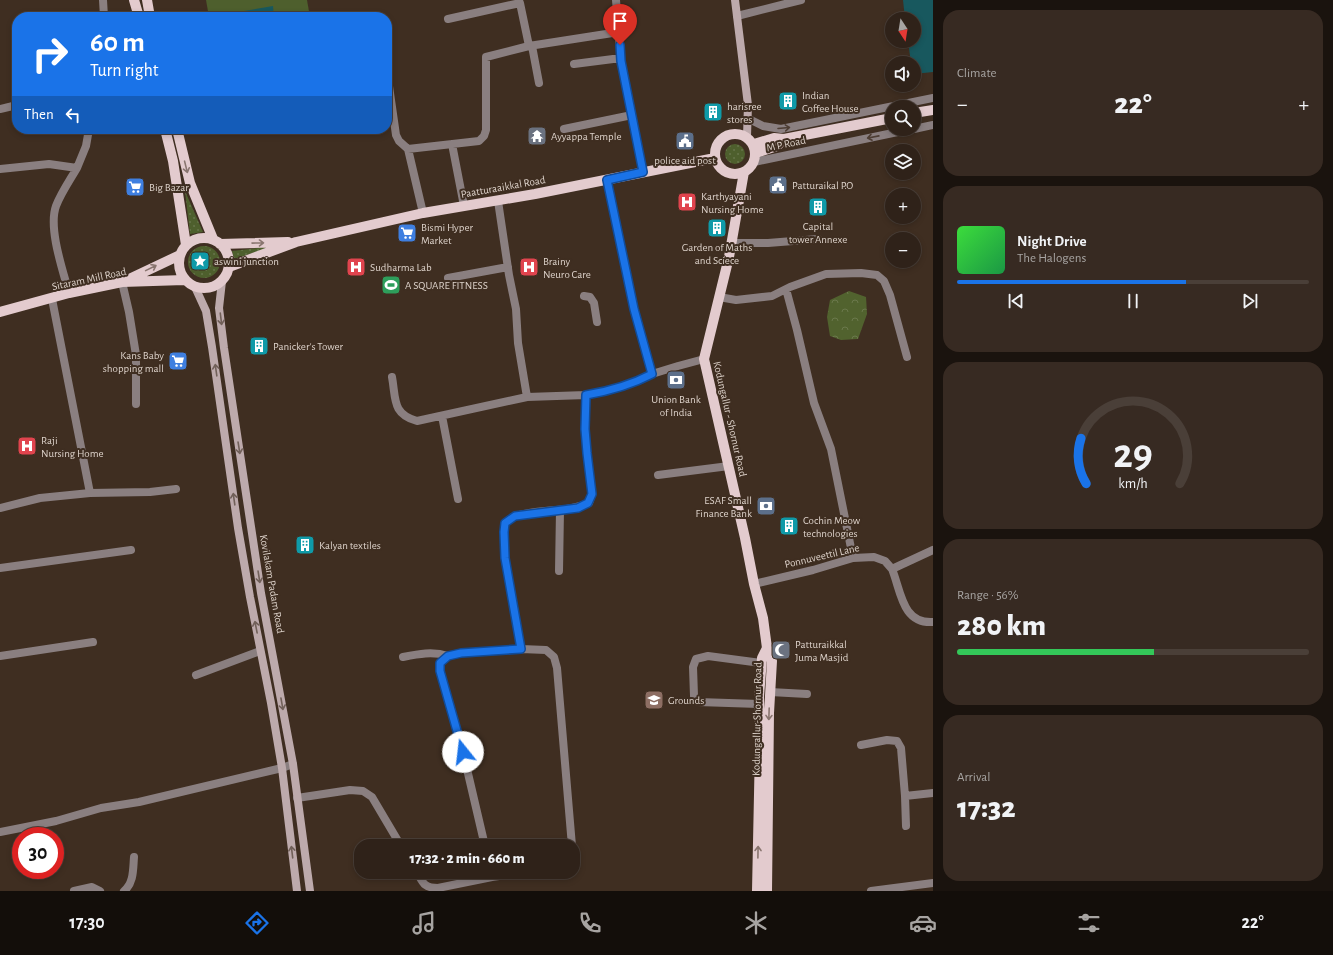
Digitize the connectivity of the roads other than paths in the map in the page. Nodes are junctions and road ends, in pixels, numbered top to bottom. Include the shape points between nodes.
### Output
1 (103, 0) edge
2 (134, 0) edge
3 (147, 0) edge
4 (616, 0) edge
5 (735, 0) edge
6 (801, 0) edge
7 (104, 12) edge
8 (138, 12) edge
9 (149, 12) edge
10 (737, 16) junction
11 (448, 19) dead end
12 (619, 32) junction
13 (531, 46) junction
14 (621, 58) junction
15 (574, 64) dead end
16 (539, 83) dead end
17 (933, 98) edge
18 (12, 106) edge
19 (392, 107) edge
20 (0, 109) edge
21 (933, 110) edge
22 (921, 112) edge
23 (632, 115) junction
24 (747, 118) junction
25 (885, 119) edge
26 (933, 125) edge
27 (921, 127) edge
28 (564, 129) dead end
29 (88, 134) edge
30 (167, 134) edge
31 (178, 134) edge
32 (885, 135) edge
33 (180, 142) junction
34 (452, 144) junction
35 (169, 145) junction
36 (408, 149) junction
37 (753, 149) junction
38 (715, 158) junction
39 (77, 168) junction
40 (0, 169) edge
41 (643, 172) junction
42 (744, 172) junction
43 (607, 180) junction
44 (498, 200) junction
45 (464, 206) junction
46 (423, 213) junction
47 (818, 239) dead end
48 (216, 241) junction
49 (296, 242) junction
50 (731, 243) junction
51 (186, 245) junction
52 (180, 254) junction
53 (229, 267) junction
54 (508, 267) junction
55 (448, 278) dead end
56 (184, 280) junction
57 (222, 281) junction
58 (122, 282) junction
59 (195, 287) junction
60 (786, 289) junction
61 (69, 293) junction
62 (584, 296) dead end
63 (719, 297) junction
64 (52, 298) junction
65 (0, 312) edge
66 (597, 322) dead end
67 (907, 357) dead end
68 (704, 359) junction
69 (652, 374) junction
70 (392, 377) dead end
71 (586, 395) junction
72 (527, 397) junction
73 (136, 404) dead end
74 (442, 416) junction
75 (729, 466) junction
76 (658, 475) dead end
77 (176, 489) dead end
78 (90, 493) junction
79 (458, 499) dead end
80 (0, 508) edge
81 (560, 510) junction
82 (131, 550) dead end
83 (933, 550) edge
84 (853, 558) junction
85 (0, 568) edge
86 (892, 569) junction
87 (560, 571) dead end
88 (754, 584) junction
89 (933, 622) edge
90 (93, 642) dead end
91 (767, 648) junction
92 (521, 649) junction
93 (260, 651) junction
94 (0, 656) edge
95 (448, 656) junction
96 (403, 657) dead end
97 (761, 662) junction
98 (196, 675) dead end
99 (770, 692) junction
100 (808, 694) dead end
101 (759, 704) junction
102 (861, 745) dead end
103 (293, 764) junction
104 (282, 768) junction
105 (933, 793) edge
106 (905, 796) junction
107 (297, 798) junction
108 (906, 826) dead end
109 (0, 832) edge
110 (397, 839) edge
111 (483, 839) edge
112 (571, 839) edge
113 (134, 857) dead end
114 (421, 879) edge
115 (473, 879) edge
116 (933, 883) edge
117 (74, 891) edge
118 (100, 891) edge
119 (124, 891) edge
120 (297, 891) edge
121 (310, 891) edge
122 (757, 891) edge
123 (767, 891) edge
124 (871, 891) edge

1 - 7 street
2 - 8 main road
3 - 9 main road
4 - 12 street
5 - 10 main road
6 - 10 street
10 - 24 main road via 748,105
11 - 13 street via 520,4
12 - 13 street
12 - 14 street
13 - 16 street
13 - 34 street via 486,57 484,136 479,141
14 - 15 street
14 - 23 street
24 -> 17 street via 763,126 781,129
18 - 20 street
19 - 36 street via 396,135 399,142
21 - 22 main road
23 - 28 street
23 - 41 street
24 - 37 main road
25 - 37 main road via 784,139 774,138
26 - 27 street, M P Road
29 - 39 street
30 - 35 main road
31 - 33 main road
32 -> 37 street, M P Road via 822,147
33 - 35 main road
33 -> 48 main road via 190,183
34 - 36 street
34 - 45 street
35 - 51 main road
36 - 46 street
37 - 38 main road via 734,134 725,136 718,143
37 - 42 main road via 750,168
38 - 41 main road, Paatturaaikkal Road
38 - 42 main road via 718,165 729,174
39 - 40 street via 49,164
39 - 61 street via 56,206 53,218 56,242
41 - 43 main road, Paatturaaikkal Road
42 - 50 main road, Kodungallur - Shornur Road
43 - 44 main road, Paatturaaikkal Road
43 - 69 street via 634,309
44 - 45 main road, Paatturaaikkal Road
44 - 54 street
45 - 46 main road, Paatturaaikkal Road
46 - 49 main road, Paatturaaikkal Road
47 - 50 street
48 -> 49 main road
48 - 51 main road via 199,238
48 - 53 main road via 226,250
49 - 53 main road
50 - 63 main road, Kodungallur - Shornur Road
51 - 52 main road
52 - 56 main road via 178,263
58 -> 52 main road
53 - 57 main road
54 - 55 street
54 - 72 street
56 - 58 main road, Sitaram Mill Road
56 - 59 main road
57 - 59 main road via 210,288
57 -> 103 main road, Kovilakam Padam Road via 219,308 224,348 261,593
58 - 61 main road, Sitaram Mill Road
58 - 73 street via 136,355
93 -> 59 main road via 238,528 206,311
60 - 63 street via 772,296 736,300
60 - 67 street via 826,274 877,275 887,288
60 - 84 street via 814,403 831,449
61 - 64 main road, Sitaram Mill Road
62 - 66 street via 590,297 594,303
63 - 68 main road, Kodungallur - Shornur Road
64 - 65 main road, Sitaram Mill Road
64 - 78 street
68 - 69 street
68 - 75 main road, Kodungallur - Shornur Road
69 - 71 street via 635,383
70 - 74 street via 400,413 417,421
71 - 72 street
71 - 81 street via 585,429 592,494 588,503 578,508
72 - 74 street
74 - 79 street
75 - 76 street
75 - 88 main road, Kodungallur - Shornur Road
77 - 78 street
78 - 80 street via 40,498
81 - 87 street
81 - 92 street via 515,516 505,523 505,558
82 - 85 street
83 - 86 street
84 - 86 street, Ponnuveettil Lane via 874,557 885,561
84 - 88 street, Ponnuveettil Lane
86 - 89 street via 908,612 915,619
88 - 91 main road, Kodungallur - Shornur Road via 763,618
90 - 94 street
91 - 97 main road, Kodungallur-Shornur Road
91 - 99 main road, Kodungallur-Shornur Road via 772,661
92 - 95 street
92 - 112 street via 546,650 554,657 557,668
93 - 98 street
93 - 104 main road
95 - 96 street via 439,653
95 - 111 street via 440,663 440,671 463,752
97 - 101 main road, Kodungallur-Shornur Road
97 - 101 street via 708,656 696,660 693,668 694,696 698,702
99 - 100 street
99 -> 123 main road, Kodungallur-Shornur Road
122 -> 101 main road, Kodungallur-Shornur Road
102 - 106 street via 896,741 901,748
103 - 104 street
103 - 107 main road, Kovilakam Padam Road
104 - 109 street
120 -> 104 main road
105 - 106 street
106 - 108 street
107 - 110 street via 350,790 363,791 372,797
107 - 121 main road, Kovilakam Padam Road
113 - 119 street via 132,879
114 - 115 street via 424,885 438,888
116 - 124 street
117 - 118 street via 92,887

